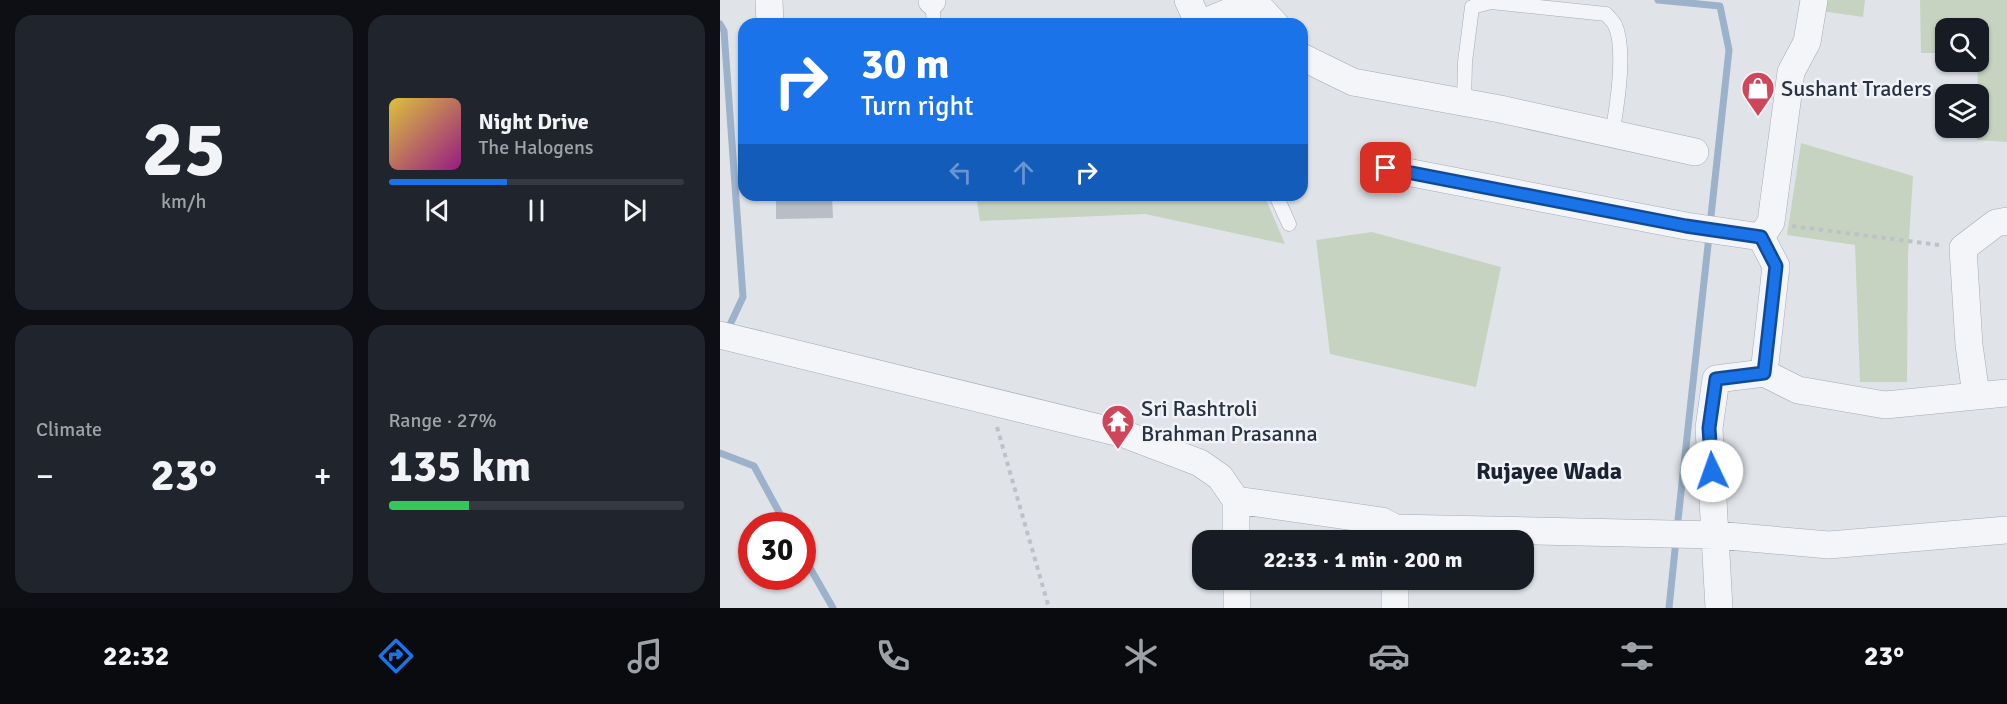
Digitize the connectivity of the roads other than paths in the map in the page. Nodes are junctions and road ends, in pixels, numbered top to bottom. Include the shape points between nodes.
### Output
1 (769, 0) edge
2 (1188, 0) edge
3 (1814, 0) edge
4 (770, 18) edge
5 (1196, 18) edge
6 (1214, 18) edge
7 (1269, 18) edge
8 (1308, 60) edge
9 (1464, 103) junction
10 (1612, 134) junction
11 (1695, 152) dead end
12 (1386, 168) dead end
13 (1279, 201) edge
14 (2007, 221) edge
15 (1289, 224) dead end
16 (1766, 230) junction
17 (720, 335) edge
18 (1764, 373) junction
19 (2007, 393) edge
20 (1976, 395) junction
21 (1236, 501) junction
22 (1236, 530) edge
23 (1391, 530) edge
24 (2007, 530) edge
25 (1534, 534) edge
26 (1716, 535) junction
27 (1237, 590) edge
28 (1395, 590) edge
29 (1237, 608) edge
30 (1395, 608) edge
31 (1719, 608) edge

1 - 4 street
2 - 5 street
3 - 16 street via 1808,42 1791,72
6 - 7 street via 1246,5
8 - 9 street via 1353,82
9 - 10 street
9 - 10 lane via 1472,7 1491,2 1606,14 1614,23 1619,41 1617,108
10 - 11 street
12 - 16 street via 1686,226
13 - 15 lane
14 - 20 street via 1996,223 1963,248
16 - 18 street via 1776,266
17 - 21 street via 1124,434 1200,463 1220,477
18 - 20 street via 1798,390 1885,405
18 - 26 street via 1716,379 1709,428
19 - 20 street
21 - 22 street
21 - 23 street via 1382,520
24 - 26 street via 1829,545
25 - 26 street
26 - 31 street
27 - 29 street
28 - 30 street

